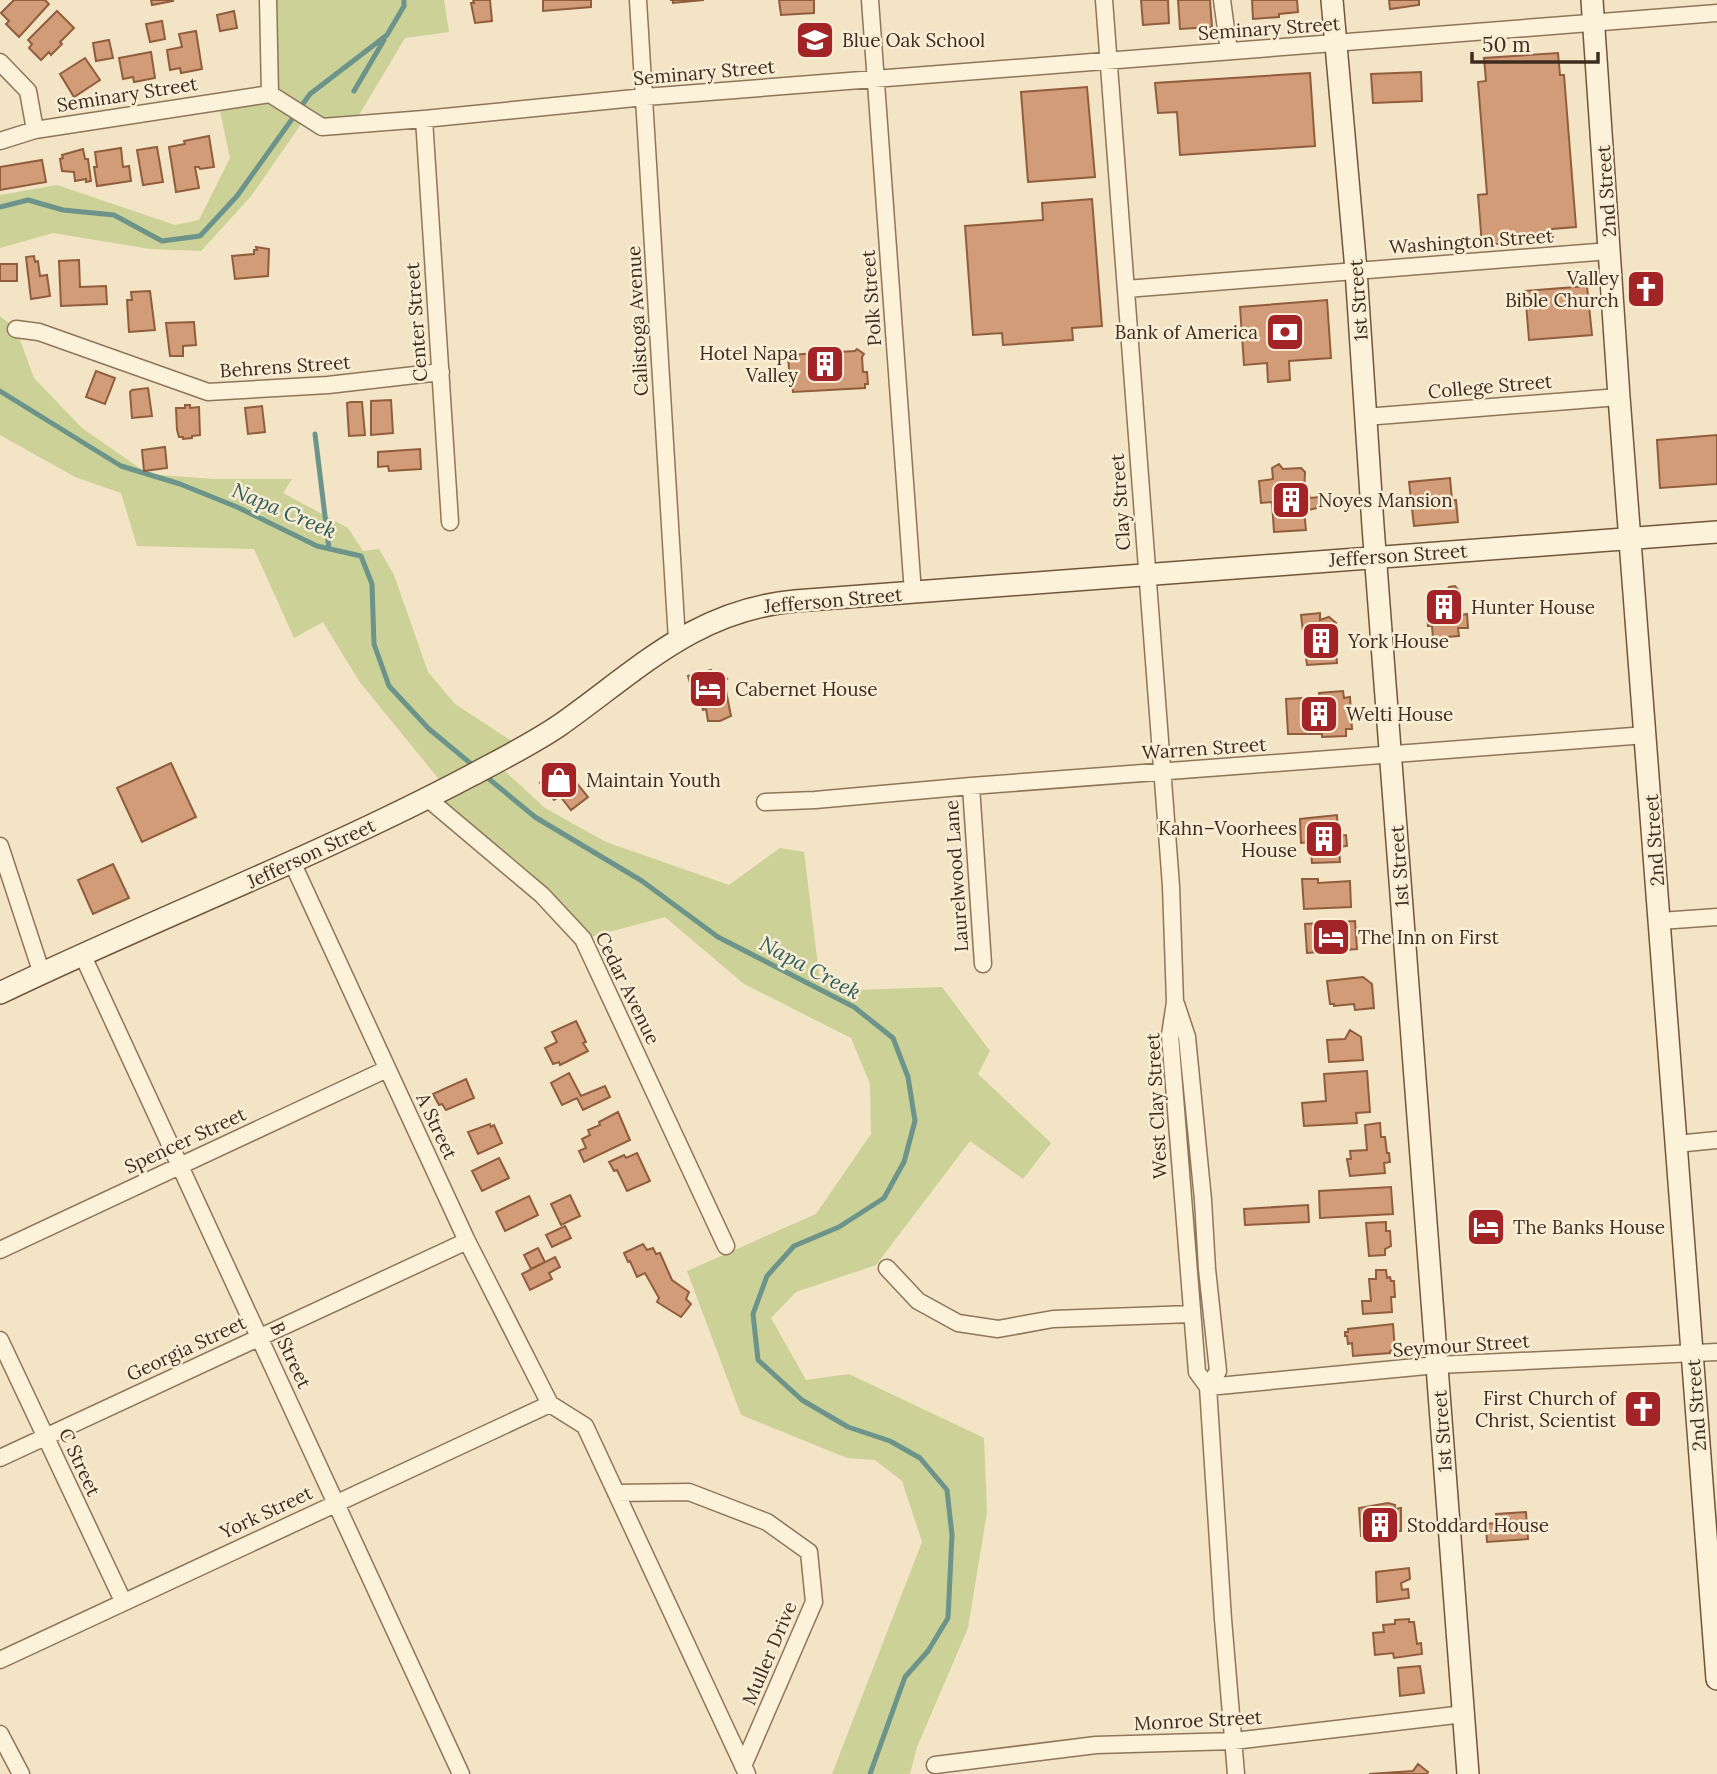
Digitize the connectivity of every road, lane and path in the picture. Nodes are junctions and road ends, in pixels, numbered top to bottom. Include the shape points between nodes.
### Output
1 (268, 0) edge
2 (638, 0) edge
3 (870, 0) edge
4 (1104, 0) edge
5 (1222, 0) edge
6 (1332, 0) edge
7 (1592, 0) edge
8 (1717, 13) edge
9 (1594, 23) junction
10 (1337, 45) junction
11 (1229, 51) junction
12 (1108, 61) junction
13 (0, 62) edge
14 (876, 79) junction
15 (275, 97) junction
16 (645, 97) junction
17 (425, 119) junction
18 (35, 130) junction
19 (0, 141) edge
20 (1610, 251) junction
21 (1356, 270) junction
22 (1126, 289) junction
23 (16, 328) dead end
24 (441, 372) junction
25 (1619, 397) junction
26 (1365, 417) junction
27 (450, 522) dead end
28 (1717, 532) edge
29 (1630, 539) junction
30 (1375, 556) junction
31 (1146, 573) junction
32 (913, 593) junction
33 (677, 640) junction
34 (1646, 735) junction
35 (1390, 756) junction
36 (1162, 773) junction
37 (971, 786) junction
38 (427, 797) junction
39 (765, 802) dead end
40 (0, 846) edge
41 (292, 862) junction
42 (1717, 917) edge
43 (1660, 921) junction
44 (82, 954) junction
45 (984, 964) dead end
46 (41, 974) junction
47 (0, 993) edge
48 (1175, 1002) junction
49 (387, 1069) junction
50 (1717, 1140) edge
51 (1676, 1143) junction
52 (180, 1166) junction
53 (467, 1241) junction
54 (726, 1246) dead end
55 (0, 1250) edge
56 (887, 1268) dead end
57 (1191, 1314) junction
58 (260, 1338) junction
59 (0, 1340) edge
60 (1717, 1352) edge
61 (1692, 1354) junction
62 (1437, 1365) junction
63 (1208, 1387) junction
64 (550, 1404) junction
65 (46, 1437) junction
66 (0, 1458) edge
67 (616, 1493) junction
68 (336, 1503) junction
69 (123, 1601) junction
70 (0, 1660) edge
71 (1717, 1679) edge
72 (1464, 1714) junction
73 (0, 1734) edge
74 (1234, 1741) junction
75 (935, 1765) dead end
76 (745, 1770) edge
77 (21, 1774) edge
78 (461, 1774) edge
79 (1236, 1774) edge
80 (1468, 1774) edge

1 - 15 street
2 - 16 street, Calistoga Avenue
3 - 14 street, Polk Street
4 - 12 street, Clay Street
5 - 11 street
6 - 10 main road, 1st Street
7 - 9 main road, 2nd Street
8 - 9 street, Seminary Street
9 - 10 street, Seminary Street
9 - 20 main road, 2nd Street
10 - 11 street, Seminary Street
10 - 21 main road, 1st Street
11 - 12 street, Seminary Street
12 - 14 street, Seminary Street
12 - 22 street, Clay Street
13 - 18 street via 29,91
14 - 16 street, Seminary Street
14 - 32 street, Polk Street
15 - 17 street, Seminary Street via 322,127
15 - 18 street, Seminary Street
16 - 17 street, Seminary Street
16 - 33 street, Calistoga Avenue
17 - 24 street, Center Street
18 - 19 street, Seminary Street
20 - 21 street, Washington Street
20 - 25 main road, 2nd Street
21 - 22 street, Washington Street
21 - 26 main road, 1st Street
22 - 31 street, Clay Street
23 - 24 street, Behrens Street via 39,332 208,393
24 - 27 street, Center Street
25 - 26 street, College Street
25 - 29 main road, 2nd Street
26 - 30 main road, 1st Street
28 - 29 main road, Jefferson Street
29 - 30 main road, Jefferson Street
29 - 34 main road, 2nd Street
30 - 31 main road, Jefferson Street
30 - 35 main road, 1st Street
31 - 32 main road, Jefferson Street
31 - 36 street, Clay Street
32 - 33 main road, Jefferson Street via 759,606 723,616
33 - 38 main road, Jefferson Street via 559,725
34 - 35 street, Warren Street
34 - 43 main road, 2nd Street
35 - 36 street, Warren Street
35 - 62 main road, 1st Street
36 - 37 street, Warren Street
36 - 48 street, Clay Street
37 - 39 street, Warren Street
37 - 45 street, Laurelwood Lane
38 - 41 main road, Jefferson Street
38 - 54 street, Cedar Avenue via 542,895 583,939
40 - 46 street
41 - 44 main road, Jefferson Street
41 - 49 street, A Street
42 - 43 street
43 - 51 main road, 2nd Street
44 - 46 main road, Jefferson Street
44 - 52 street, B Street
46 - 47 main road, Jefferson Street
48 - 57 street, West Clay Street via 1170,1035
48 - 63 street, West Clay Street via 1187,1037 1218,1371
49 - 52 street, Spencer Street
49 - 53 street, A Street
50 - 51 street
51 - 61 main road, 2nd Street
52 - 55 street, Spencer Street
52 - 58 street, B Street
53 - 58 street, Georgia Street
53 - 64 street, A Street
56 - 57 street via 918,1301 958,1323 971,1325 998,1329 1053,1319
57 - 63 street, West Clay Street via 1197,1372
58 - 65 street, Georgia Street
58 - 68 street, B Street
59 - 65 street, C Street
60 - 61 street, Seymour Street
61 - 62 street, Seymour Street
61 - 71 main road, 2nd Street
62 - 63 street, Seymour Street
62 - 72 main road, 1st Street
63 - 74 street, West Clay Street
64 - 67 street, Muller Drive via 585,1426
64 - 68 street, York Street
65 - 66 street, Georgia Street
65 - 69 street, C Street
67 - 76 street, Muller Drive
67 - 76 street, Muller Drive via 690,1492 767,1522 809,1552 814,1602
68 - 69 street, York Street
68 - 78 street, B Street
69 - 70 street, York Street
72 - 74 street, Monroe Street
72 - 80 main road, 1st Street
73 - 77 street
74 - 75 street, Monroe Street via 1096,1745
74 - 79 street, West Clay Street

